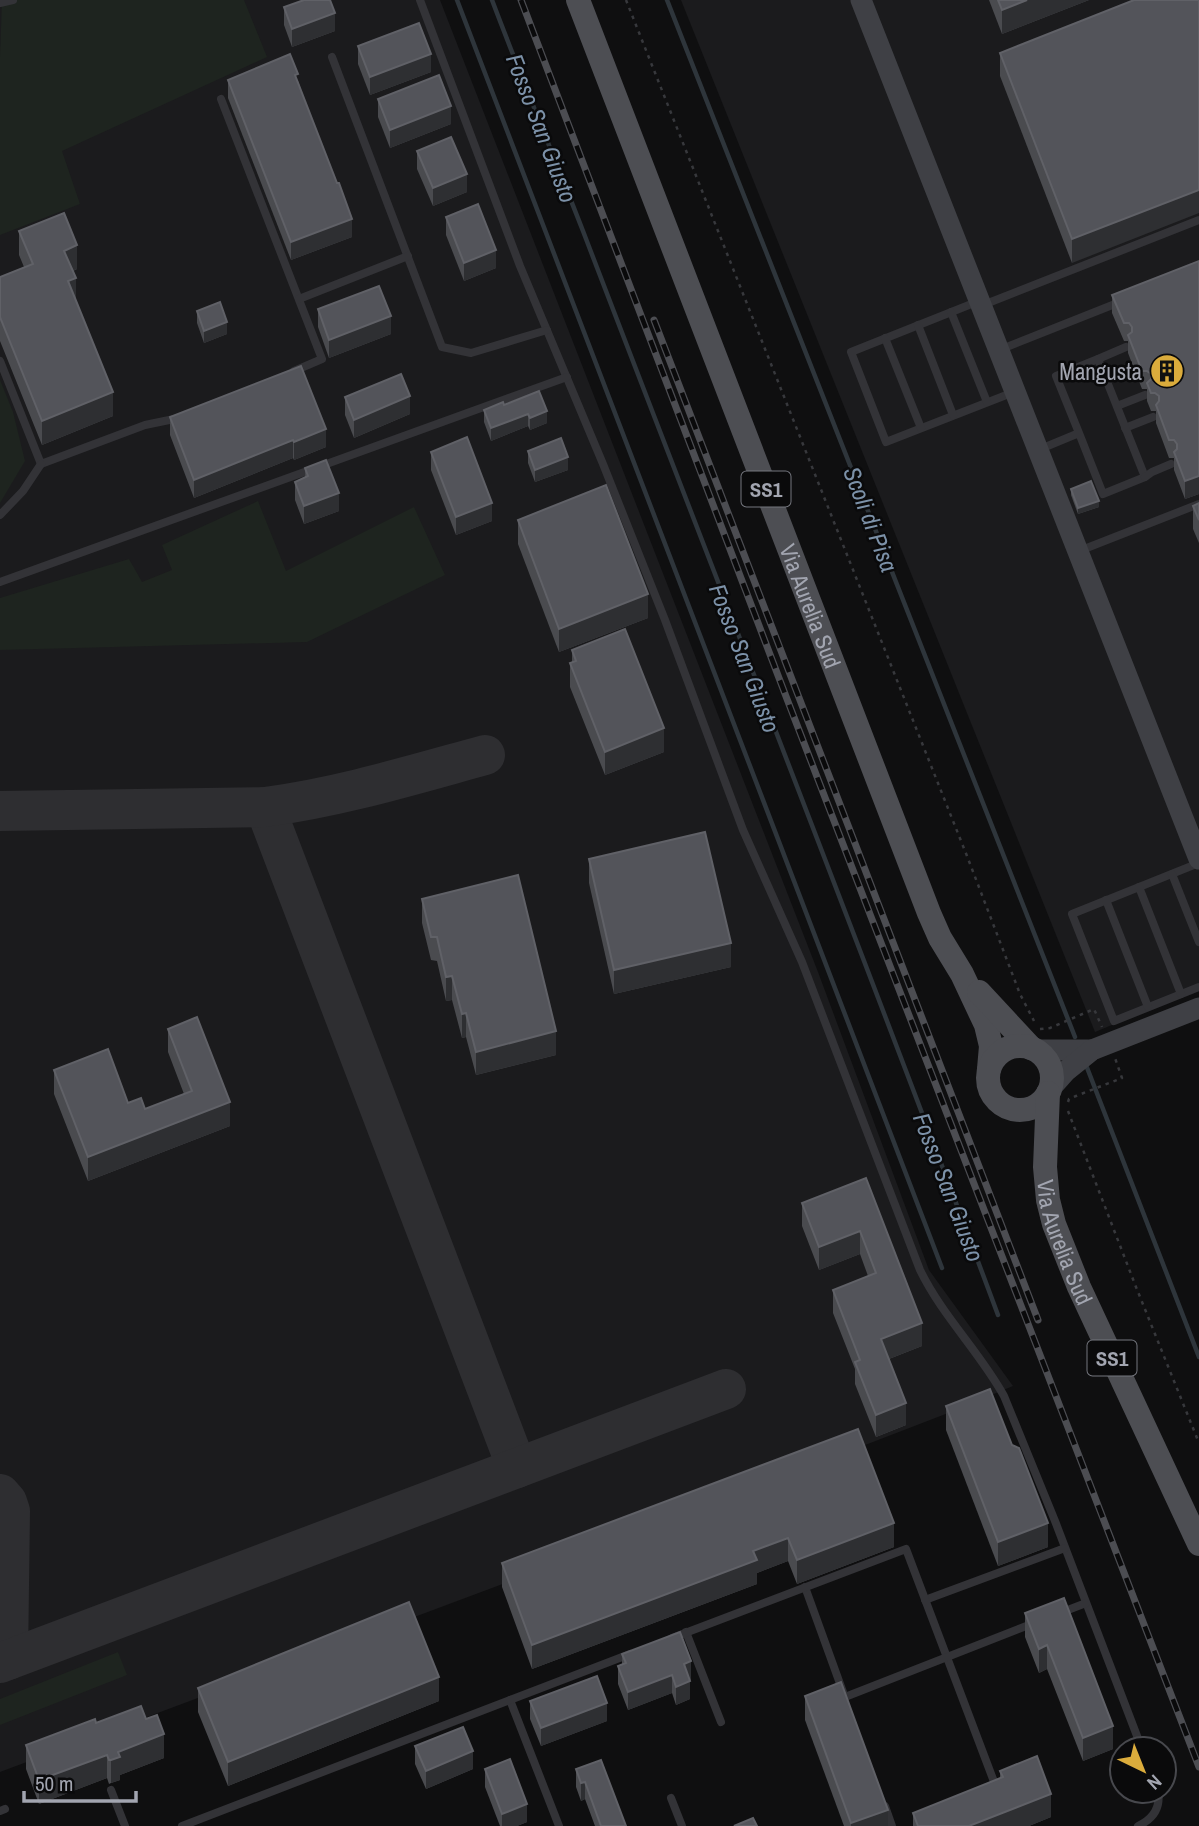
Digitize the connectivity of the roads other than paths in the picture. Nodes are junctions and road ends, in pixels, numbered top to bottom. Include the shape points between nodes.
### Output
1 (13, 0) edge
2 (420, 0) edge
3 (578, 0) edge
4 (860, 0) edge
5 (0, 3) edge
6 (332, 57) dead end
7 (221, 99) dead end
8 (1199, 220) edge
9 (408, 256) junction
10 (299, 299) junction
11 (1123, 301) edge
12 (980, 303) junction
13 (951, 312) junction
14 (918, 325) junction
15 (547, 330) junction
16 (885, 338) junction
17 (1126, 347) edge
18 (999, 350) junction
19 (1098, 359) junction
20 (0, 361) edge
21 (286, 374) edge
22 (566, 377) junction
23 (1015, 391) junction
24 (1145, 395) edge
25 (987, 402) junction
26 (1116, 407) junction
27 (190, 414) edge
28 (953, 415) junction
29 (1153, 417) edge
30 (920, 428) junction
31 (1125, 428) junction
32 (1079, 433) junction
33 (1038, 450) junction
34 (41, 464) junction
35 (1171, 464) edge
36 (1145, 477) junction
37 (1199, 504) edge
38 (0, 514) edge
39 (1079, 551) junction
40 (0, 582) edge
41 (1199, 861) edge
42 (1172, 874) junction
43 (1139, 887) junction
44 (1106, 900) junction
45 (1199, 943) edge
46 (962, 974) junction
47 (1199, 987) edge
48 (1181, 994) junction
49 (1148, 1007) junction
50 (1199, 1008) edge
51 (1033, 1049) junction
52 (1092, 1050) junction
53 (989, 1069) junction
54 (1049, 1091) junction
55 (1002, 1105) junction
56 (1045, 1167) junction
57 (1199, 1544) edge
58 (1065, 1548) junction
59 (805, 1587) junction
60 (925, 1600) junction
61 (1086, 1603) junction
62 (686, 1632) junction
63 (661, 1642) edge
64 (636, 1652) edge
65 (947, 1658) junction
66 (845, 1697) junction
67 (510, 1700) junction
68 (850, 1710) edge
69 (721, 1723) dead end
70 (1137, 1735) edge
71 (996, 1787) edge
72 (111, 1790) dead end
73 (671, 1798) dead end
74 (883, 1800) edge
75 (1157, 1805) edge
76 (199, 1823) edge
77 (125, 1826) edge
78 (182, 1826) edge
79 (558, 1826) edge
80 (682, 1826) edge
81 (892, 1826) edge
82 (1138, 1826) edge

1 - 5 lane
2 - 15 lane
3 - 46 main road, Via Aurelia Sud / SS1 via 929,913
4 - 12 street
6 - 9 lane
7 - 10 lane
8 - 12 lane
9 - 10 lane
9 - 15 lane via 442,347 471,353
10 - 21 lane via 322,359
11 - 18 lane
12 - 13 lane
12 - 18 street
13 - 14 lane
13 - 25 lane
14 - 16 lane
14 - 28 lane
15 - 22 lane
16 - 30 lane
16 - 30 lane via 851,352 886,442
17 - 19 lane
18 - 23 street
19 - 26 lane
19 - 32 lane via 1056,376
20 - 34 lane
22 - 40 lane
22 - 58 lane via 665,620 743,830 802,962 920,1270 939,1305 1004,1396
23 - 25 lane
23 - 33 street
24 - 26 lane
25 - 28 lane
26 - 31 lane
27 - 34 lane via 145,425
28 - 30 lane
29 - 31 lane
31 - 36 lane
32 - 33 lane
32 - 36 lane via 1103,494
33 - 39 street
34 - 38 lane
35 - 36 lane
37 - 39 lane
39 - 41 street
41 - 42 lane
42 - 43 lane
42 - 45 lane
43 - 44 lane
43 - 48 lane
44 - 49 lane
44 - 49 lane via 1072,914 1076,926 1114,1021
46 - 51 main road, SS1
46 - 53 main road, SS1 via 990,1036
47 - 48 lane
48 - 49 lane
50 - 52 street
51 - 52 street
51 - 53 main road via 1016,1046 1003,1050
51 - 54 main road, SS1 via 1049,1064
52 - 54 street
53 - 55 main road, SS1 via 989,1089
54 - 55 main road via 1030,1108 1013,1110
54 - 56 main road, SS1
55 - 56 main road, SS1 via 1027,1131
56 - 57 main road, Via Aurelia Sud / SS1 via 1058,1236
58 - 60 lane
58 - 61 lane
59 - 60 lane via 906,1549
59 - 62 lane
59 - 66 lane
60 - 65 lane
61 - 65 lane
61 - 70 lane
62 - 63 lane
62 - 69 lane
64 - 67 lane
65 - 66 lane
65 - 71 lane
66 - 68 lane
67 - 76 lane
67 - 79 lane
72 - 77 lane
73 - 80 lane
74 - 81 lane
75 - 82 lane via 1154,1814
76 - 78 lane

